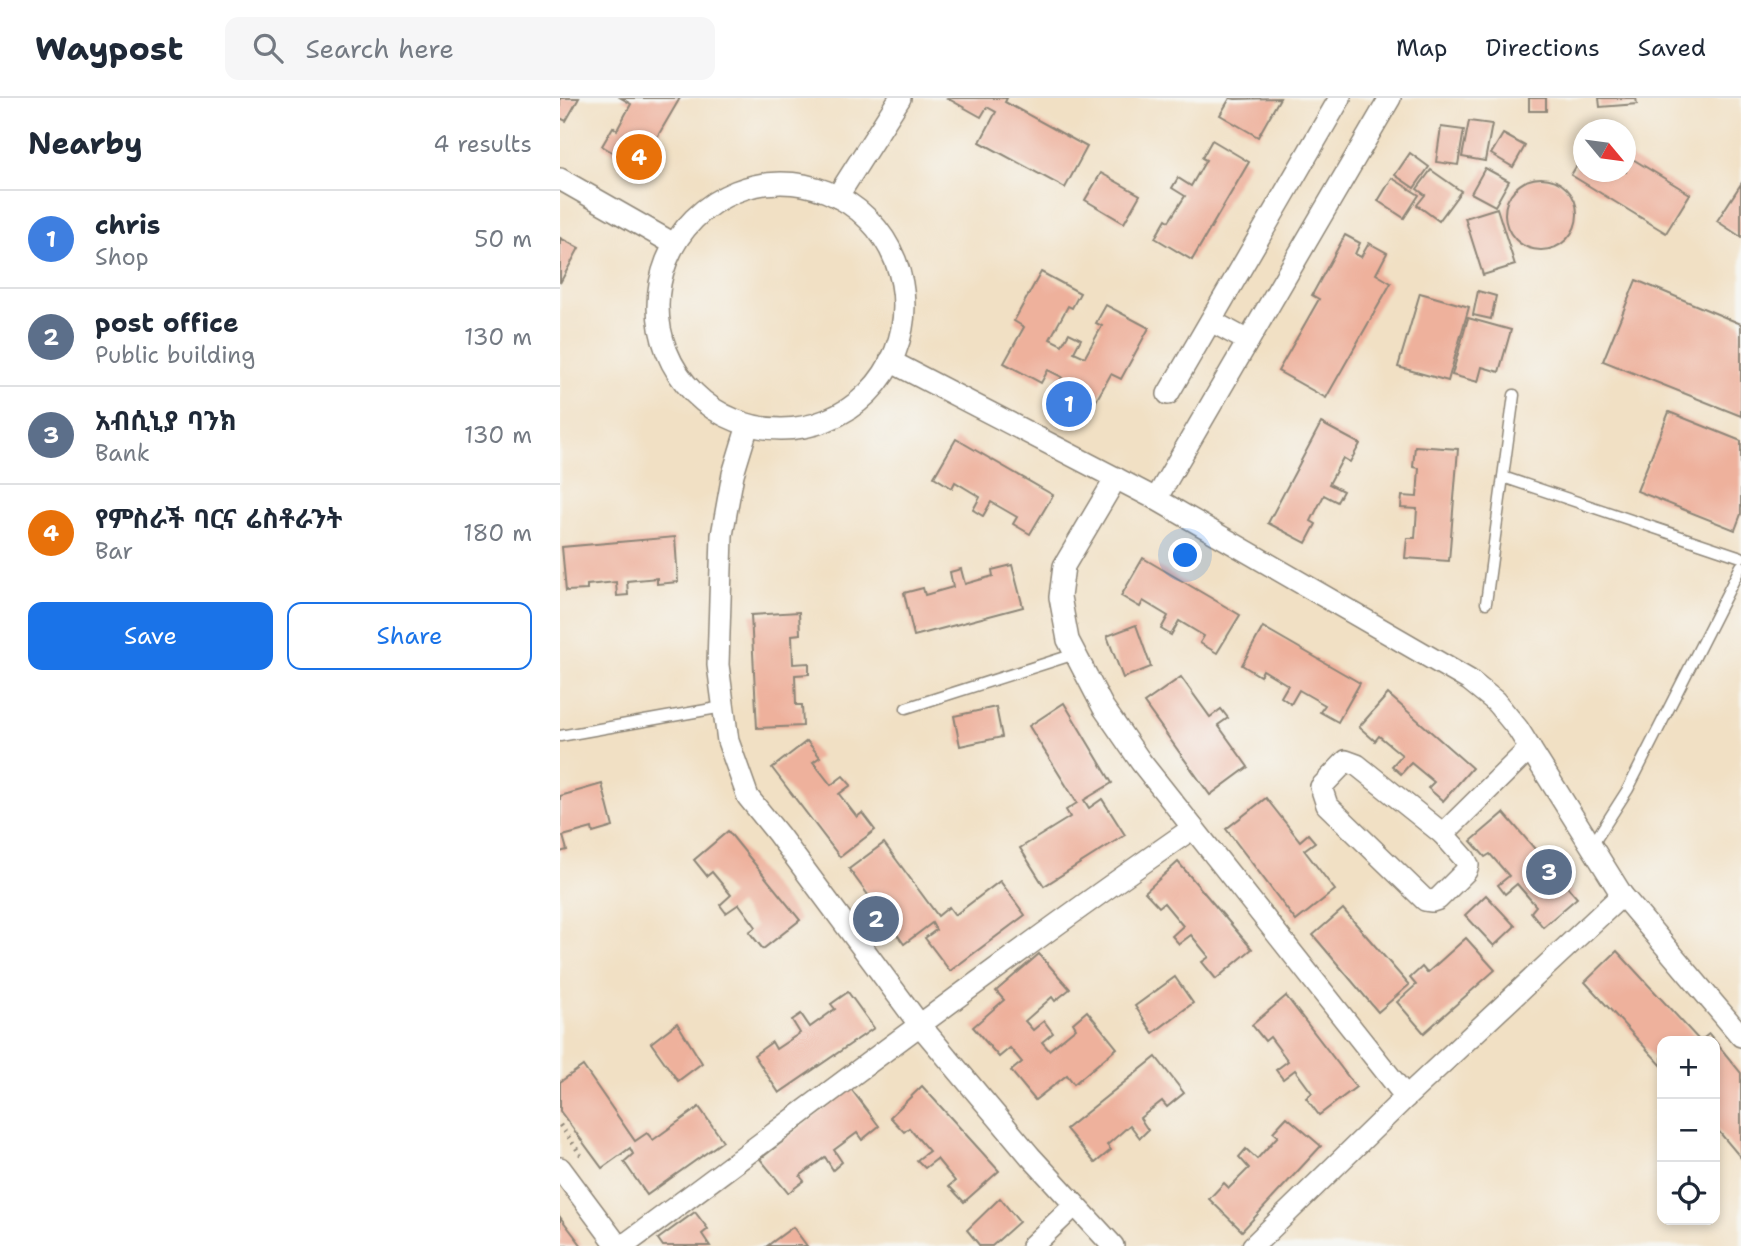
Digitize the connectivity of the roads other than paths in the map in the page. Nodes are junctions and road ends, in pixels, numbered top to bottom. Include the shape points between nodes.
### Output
1 (900, 98) edge
2 (1340, 98) edge
3 (1390, 98) edge
4 (560, 179) edge
5 (837, 197) junction
6 (674, 244) junction
7 (1211, 321) junction
8 (1248, 341) junction
9 (890, 361) junction
10 (1168, 394) dead end
11 (1514, 395) dead end
12 (748, 425) junction
13 (1503, 477) junction
14 (1116, 478) junction
15 (1156, 499) junction
16 (1741, 557) edge
17 (1741, 566) edge
18 (1486, 603) dead end
19 (1075, 654) junction
20 (723, 707) junction
21 (906, 708) dead end
22 (560, 736) edge
23 (1530, 748) junction
24 (1193, 828) junction
25 (1443, 834) junction
26 (1591, 847) junction
27 (1622, 895) junction
28 (919, 1024) junction
29 (1741, 1036) edge
30 (1406, 1097) junction
31 (560, 1168) edge
32 (1075, 1205) junction
33 (618, 1246) edge
34 (623, 1246) edge
35 (1032, 1246) edge
36 (1113, 1246) edge
37 (1253, 1246) edge

1 - 5 street
2 - 7 street
3 - 8 street
4 - 6 street
5 - 6 street via 787,181 743,188 705,208
5 - 9 street via 873,221 900,271 905,308 897,350
6 - 12 street via 658,289 665,351 694,395 725,417
7 - 8 street
7 - 10 street
8 - 15 street
9 - 12 street via 875,385 833,419 791,430
9 - 14 street
11 - 13 lane
12 - 20 street via 722,535 718,665
13 - 16 lane
13 - 18 lane
14 - 15 street
14 - 19 street via 1064,566 1060,597
15 - 23 street via 1469,680 1495,701
17 - 26 lane via 1628,789
19 - 21 lane
19 - 24 street via 1111,718
20 - 22 lane
20 - 28 street via 728,741 748,797
23 - 25 street
23 - 26 street
24 - 28 street
24 - 30 street
25 - 25 street via 1357,765 1346,761 1321,787 1327,805 1425,900 1438,899 1468,865
26 - 27 street
27 - 29 street
27 - 30 street
28 - 32 street
28 - 34 street
30 - 37 street
31 - 33 street
32 - 35 street
32 - 36 street

